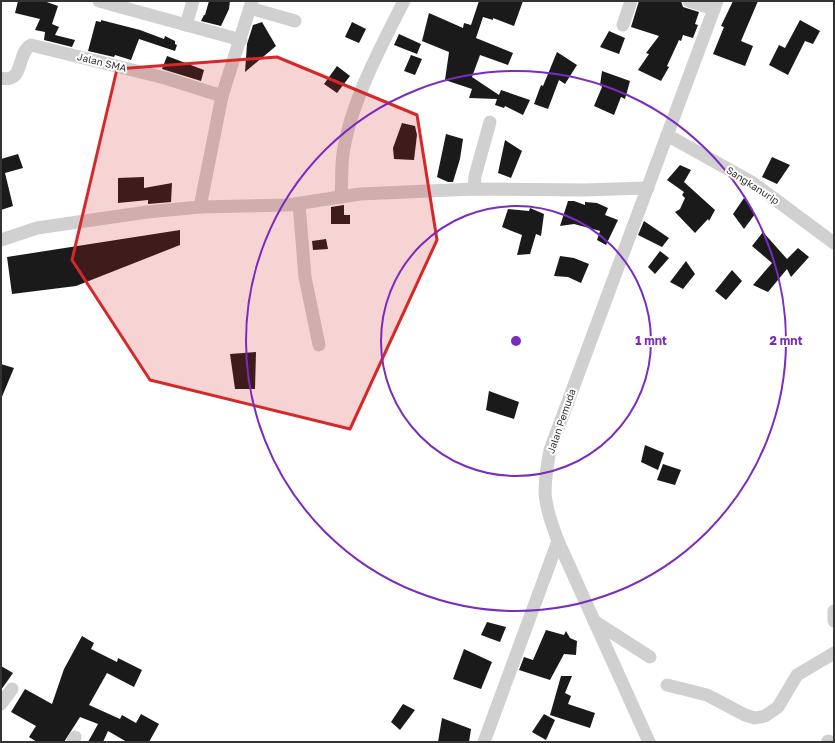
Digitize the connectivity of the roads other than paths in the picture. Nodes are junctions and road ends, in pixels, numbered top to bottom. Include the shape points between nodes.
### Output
1 (99, 1) edge
2 (193, 1) edge
3 (404, 1) edge
4 (631, 1) edge
5 (688, 1) edge
6 (251, 4) edge
7 (715, 5) edge
8 (294, 21) dead end
9 (186, 25) junction
10 (623, 25) dead end
11 (241, 40) junction
12 (1, 78) edge
13 (222, 96) junction
14 (490, 122) dead end
15 (668, 135) junction
16 (648, 188) junction
17 (474, 189) junction
18 (341, 197) junction
19 (299, 204) junction
20 (200, 207) junction
21 (1, 240) edge
22 (834, 243) edge
23 (319, 344) dead end
24 (558, 541) junction
25 (834, 611) edge
26 (594, 621) junction
27 (834, 621) edge
28 (834, 653) edge
29 (650, 657) dead end
30 (667, 685) dead end
31 (12, 689) dead end
32 (1, 704) edge
33 (484, 742) edge
34 (649, 742) edge

1 - 9 street
2 - 9 street
3 - 18 street via 352,115 343,154
4 - 10 street
5 - 7 street
6 - 8 street
6 - 11 street
7 - 15 street, Jalan Pemuda
9 - 11 street
11 - 13 street
12 - 13 street, Jalan SMA via 12,79 17,75 24,51 31,45 165,78
13 - 20 street
14 - 17 street via 475,176
15 - 16 street, Jalan Pemuda
15 - 22 street, Sangkanurip via 753,183
16 - 17 street
16 - 24 street, Jalan Pemuda via 550,450 544,495 546,510
17 - 18 street
18 - 19 street
19 - 20 street
19 - 23 street via 305,277
20 - 21 street via 37,228
24 - 26 street, Jalan Pemuda
24 - 33 street
25 - 27 street
26 - 29 street
26 - 34 street, Jalan Pemuda
28 - 30 street via 798,675 778,706 765,716 755,718 707,695
31 - 32 street

